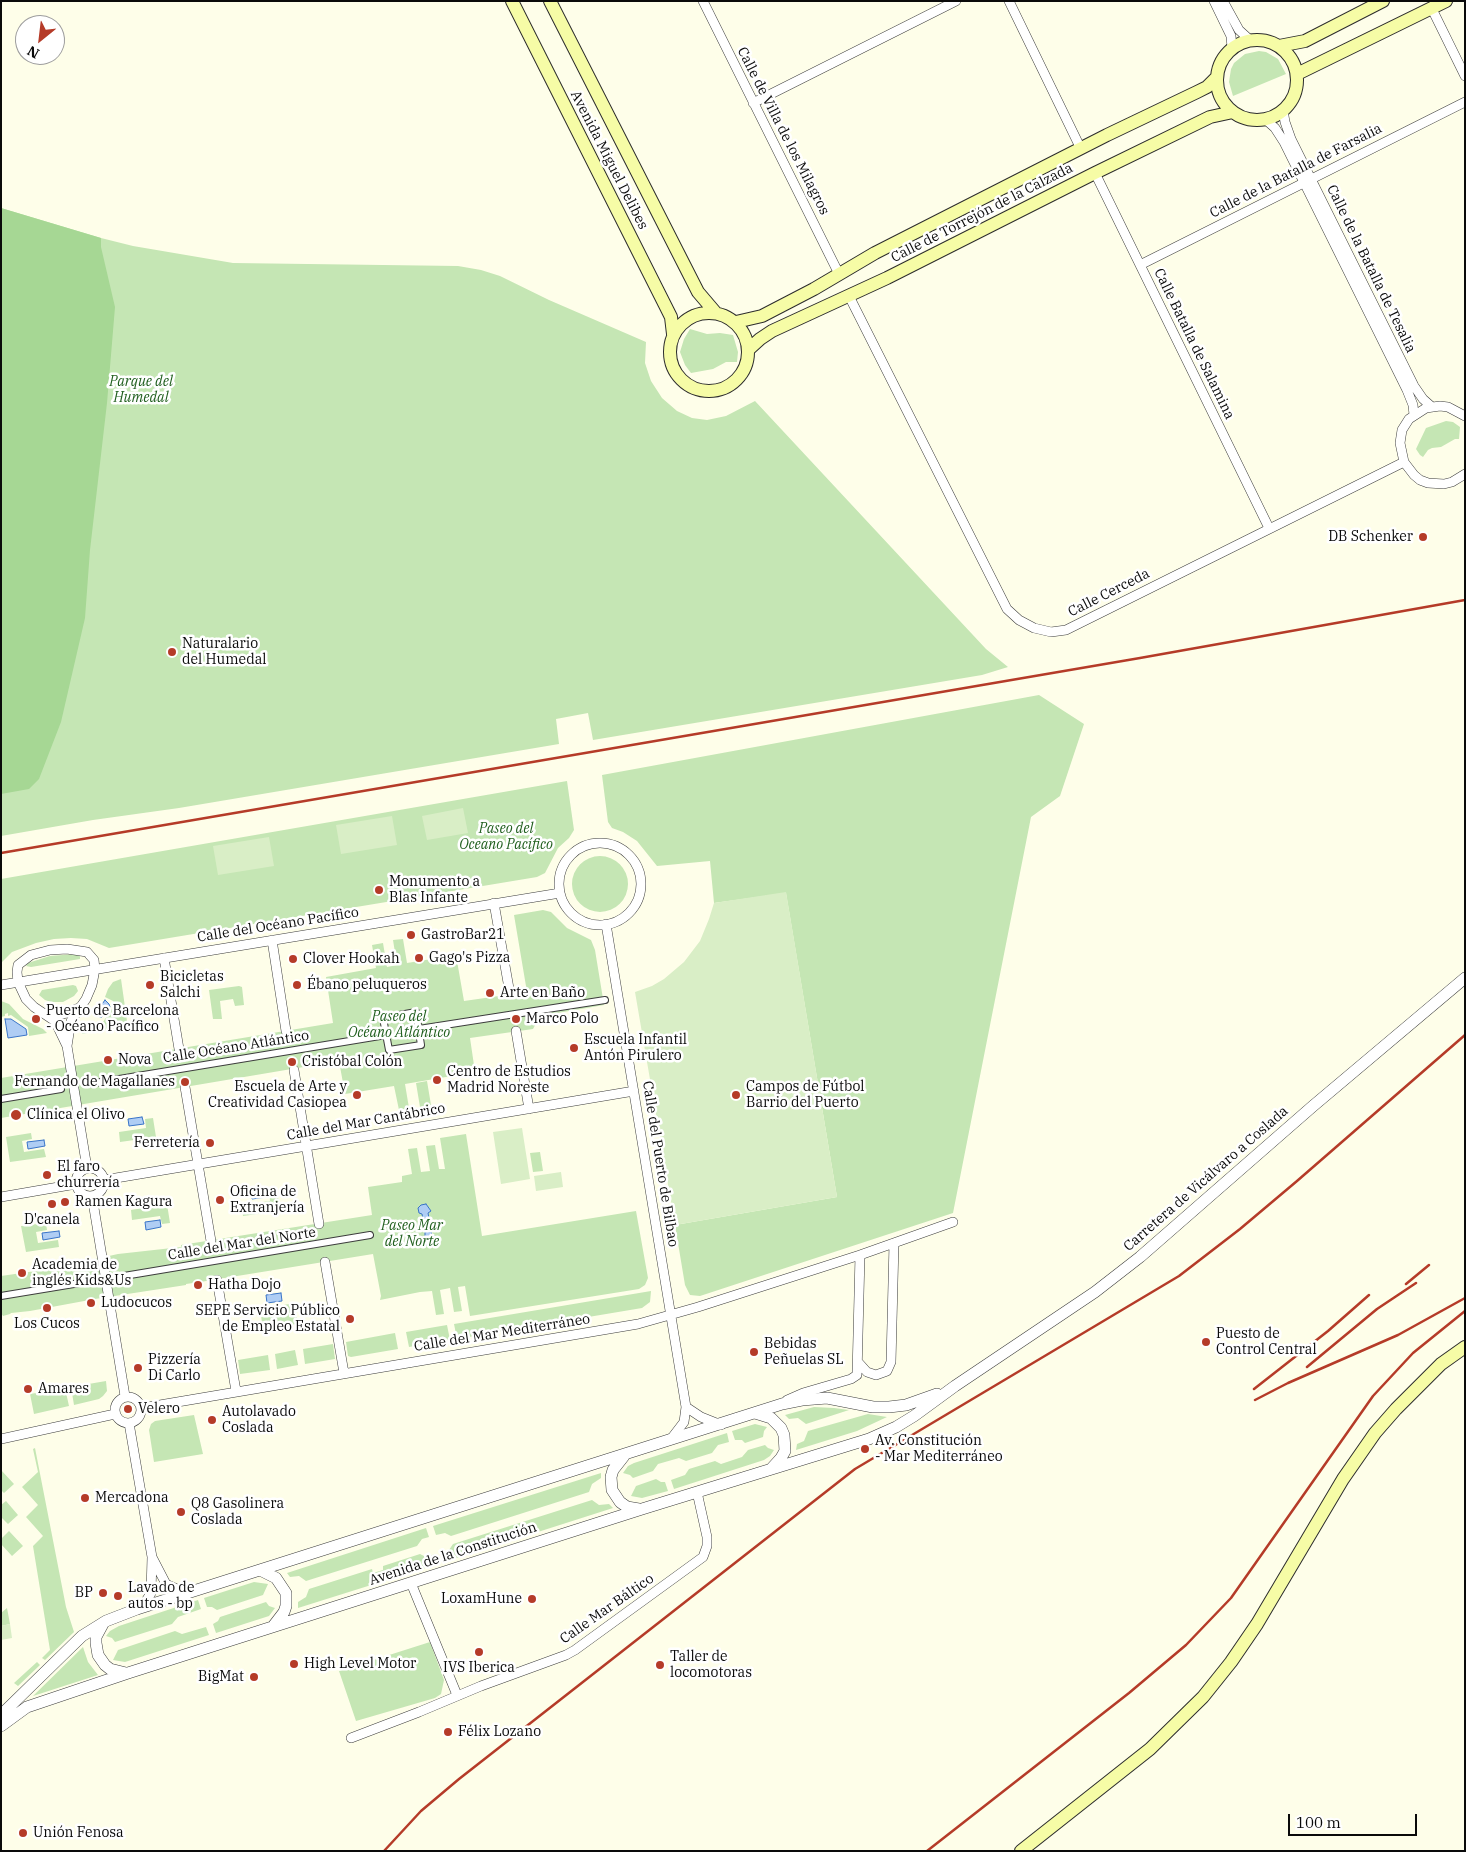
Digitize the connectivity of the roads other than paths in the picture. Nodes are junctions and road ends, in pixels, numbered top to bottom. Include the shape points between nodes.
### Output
1 (512, 1) edge
2 (550, 1) edge
3 (703, 1) edge
4 (956, 1) edge
5 (1009, 1) edge
6 (1214, 1) edge
7 (1223, 1) edge
8 (1383, 1) edge
9 (1446, 1) edge
10 (1432, 9) junction
11 (1250, 40) junction
12 (1279, 46) junction
13 (1232, 48) junction
14 (1297, 74) junction
15 (1465, 76) edge
16 (1216, 78) junction
17 (1465, 102) edge
18 (753, 103) junction
19 (1283, 110) junction
20 (1234, 112) junction
21 (1265, 119) junction
22 (1081, 149) junction
23 (1094, 173) junction
24 (1307, 181) junction
25 (1140, 265) junction
26 (839, 274) junction
27 (849, 296) junction
28 (715, 312) junction
29 (736, 322) junction
30 (673, 334) junction
31 (749, 349) junction
32 (1432, 407) junction
33 (1414, 415) junction
34 (1465, 416) edge
35 (1404, 462) junction
36 (1465, 474) edge
37 (1269, 528) junction
38 (560, 893) junction
39 (494, 903) junction
40 (606, 924) junction
41 (272, 940) junction
42 (164, 958) junction
43 (96, 969) junction
44 (1465, 978) edge
45 (18, 982) junction
46 (1, 985) edge
47 (510, 994) dead end
48 (605, 1000) dead end
49 (79, 1008) junction
50 (45, 1013) junction
51 (419, 1029) junction
52 (286, 1031) dead end
53 (516, 1031) dead end
54 (386, 1035) junction
55 (67, 1046) junction
56 (178, 1049) dead end
57 (294, 1070) dead end
58 (89, 1084) dead end
59 (185, 1087) dead end
60 (61, 1089) dead end
61 (634, 1091) junction
62 (1, 1099) edge
63 (528, 1109) junction
64 (306, 1146) junction
65 (198, 1164) junction
66 (87, 1168) junction
67 (104, 1180) junction
68 (76, 1184) junction
69 (92, 1196) junction
70 (1, 1197) edge
71 (953, 1222) dead end
72 (319, 1224) dead end
73 (370, 1235) dead end
74 (211, 1241) dead end
75 (894, 1243) junction
76 (860, 1255) junction
77 (325, 1262) dead end
78 (118, 1277) dead end
79 (217, 1280) dead end
80 (92, 1281) dead end
81 (1, 1296) edge
82 (671, 1316) junction
83 (1465, 1347) edge
84 (858, 1362) junction
85 (344, 1373) junction
86 (955, 1386) junction
87 (236, 1391) junction
88 (125, 1396) junction
89 (782, 1404) junction
90 (686, 1407) junction
91 (142, 1408) junction
92 (115, 1414) junction
93 (755, 1414) junction
94 (129, 1423) junction
95 (721, 1424) junction
96 (1, 1439) edge
97 (669, 1441) junction
98 (625, 1455) junction
99 (770, 1471) junction
100 (698, 1492) junction
101 (642, 1509) junction
102 (152, 1557) junction
103 (260, 1570) junction
104 (411, 1583) junction
105 (186, 1593) junction
106 (137, 1609) junction
107 (106, 1621) junction
108 (272, 1626) junction
109 (128, 1673) junction
110 (457, 1695) junction
111 (1, 1715) edge
112 (1, 1726) edge
113 (351, 1738) dead end
114 (1021, 1851) edge

1 - 30 main road, Avenida Miguel Delibes via 671,317
2 - 28 main road, Avenida Miguel Delibes via 698,292
3 - 18 street, Calle de Villa de los Milagros
4 - 18 street
5 - 22 street
6 - 13 street via 1231,36
7 - 11 street via 1239,30
8 - 12 main road via 1305,41
9 - 10 main road
10 - 14 main road
10 - 15 street
11 - 12 main road via 1265,40
11 - 13 main road
12 - 14 main road via 1293,61
13 - 16 main road via 1224,56
14 - 19 main road via 1294,94
16 - 20 main road via 1219,94
16 - 22 main road, Calle de Torrejón de la Calzada via 1197,92
17 - 24 street, Calle de la Batalla de Farsalia
18 - 26 street, Calle de Villa de los Milagros
19 - 21 main road
19 - 24 street, Calle de la Batalla de Tesalia
20 - 21 main road via 1249,119
20 - 23 main road, Calle de Torrejón de la Calzada via 1210,117
21 - 24 street, Calle de la Batalla de Tesalia via 1275,128
22 - 26 main road, Calle de Torrejón de la Calzada
23 - 25 street, Calle Batalla de Salamina
23 - 27 main road, Calle de Torrejón de la Calzada
24 - 25 street, Calle de la Batalla de Farsalia
24 - 32 street, Calle de la Batalla de Tesalia via 1414,386
24 - 33 street, Calle de la Batalla de Tesalia via 1407,390
25 - 37 street, Calle Batalla de Salamina
26 - 29 main road, Calle de Torrejón de la Calzada via 762,316
27 - 31 main road, Calle de Torrejón de la Calzada via 772,331
27 - 37 street, Calle Cerceda via 1007,608 1019,620 1051,632 1066,630
28 - 29 main road
28 - 30 main road via 695,314
29 - 31 main road via 745,334
30 - 31 main road via 670,360 675,372 695,389 721,390 733,384 742,374
32 - 33 street
32 - 34 street via 1448,407
33 - 35 street via 1400,436
35 - 36 street via 1414,475 1428,483 1444,484
35 - 37 street, Calle Cerceda
38 - 39 street, Calle del Océano Pacífico
38 - 40 street via 566,907 577,918 591,924
38 - 40 street via 563,865 575,851 601,843 619,848 637,868 639,893 627,914
39 - 41 street, Calle del Océano Pacífico
39 - 47 street
40 - 61 street, Calle del Puerto de Bilbao
41 - 42 street, Calle del Océano Pacífico
41 - 52 street
42 - 43 street, Calle del Océano Pacífico
42 - 56 street
43 - 45 street, Calle del Océano Pacífico
43 - 45 street via 87,952 50,950 22,961 17,968
43 - 49 street via 90,991
44 - 86 street, Carretera de Vicálvaro a Coslada via 1140,1257 1095,1292
45 - 46 street, Calle del Océano Pacífico
45 - 50 street via 26,999
48 - 51 street
49 - 50 street via 63,1014
49 - 55 street via 71,1021
50 - 55 street via 57,1024
51 - 54 street via 421,1045 389,1050
51 - 54 street via 416,1012 383,1018
53 - 63 street
54 - 58 street, Calle Océano Atlántico
55 - 66 street
57 - 64 street
59 - 65 street
60 - 62 street
61 - 63 street, Calle del Mar Cantábrico
61 - 82 street, Calle del Puerto de Bilbao
63 - 64 street, Calle del Mar Cantábrico
64 - 65 street, Calle del Mar Cantábrico
64 - 72 street
65 - 67 street, Calle del Mar Cantábrico
65 - 74 street
66 - 67 street via 96,1170
66 - 68 street via 79,1172
67 - 69 street via 102,1188
68 - 69 street via 83,1195
68 - 70 street
69 - 88 street
71 - 75 street, Calle del Mar Mediterráneo
73 - 78 street, Calle del Mar del Norte
75 - 76 street, Calle del Mar Mediterráneo
75 - 84 street via 891,1362 886,1370 876,1375 867,1372
76 - 82 street, Calle del Mar Mediterráneo
76 - 84 street
77 - 85 street
79 - 87 street
80 - 81 street
82 - 85 street, Calle del Mar Mediterráneo
82 - 90 street, Calle del Puerto de Bilbao
83 - 114 main road via 1441,1364 1375,1433 1343,1479 1257,1624 1204,1697 1150,1749
84 - 89 street via 858,1373 852,1379 803,1393
85 - 87 street, Calle del Mar Mediterráneo
86 - 89 street via 898,1406 872,1407 832,1398
86 - 99 street, Avenida de la Constitución via 907,1421 876,1436
87 - 91 street, Calle del Mar Mediterráneo
88 - 91 street via 134,1397
88 - 92 street via 117,1401
89 - 93 street
90 - 95 street
90 - 97 street, Calle del Puerto de Bilbao via 684,1422
91 - 94 street via 138,1419
92 - 94 street
92 - 96 street
93 - 95 street
93 - 99 street via 771,1418 784,1435 784,1451
94 - 102 street
95 - 97 street
97 - 98 street
98 - 101 street via 613,1470 612,1490 620,1502
98 - 103 street
99 - 100 street, Avenida de la Constitución
100 - 101 street, Avenida de la Constitución
100 - 110 street, Calle Mar Báltico via 707,1546 700,1560 566,1655
101 - 104 street, Avenida de la Constitución
102 - 105 street via 166,1584
102 - 106 street via 151,1593
103 - 105 street
103 - 108 street via 276,1578 286,1593 284,1612
104 - 108 street, Avenida de la Constitución
104 - 110 street
105 - 106 street
106 - 107 street
107 - 109 street via 96,1637 98,1655 110,1669
107 - 111 street via 82,1636
108 - 109 street, Avenida de la Constitución
109 - 112 street, Avenida de la Constitución via 27,1707
110 - 113 street, Calle Mar Báltico

